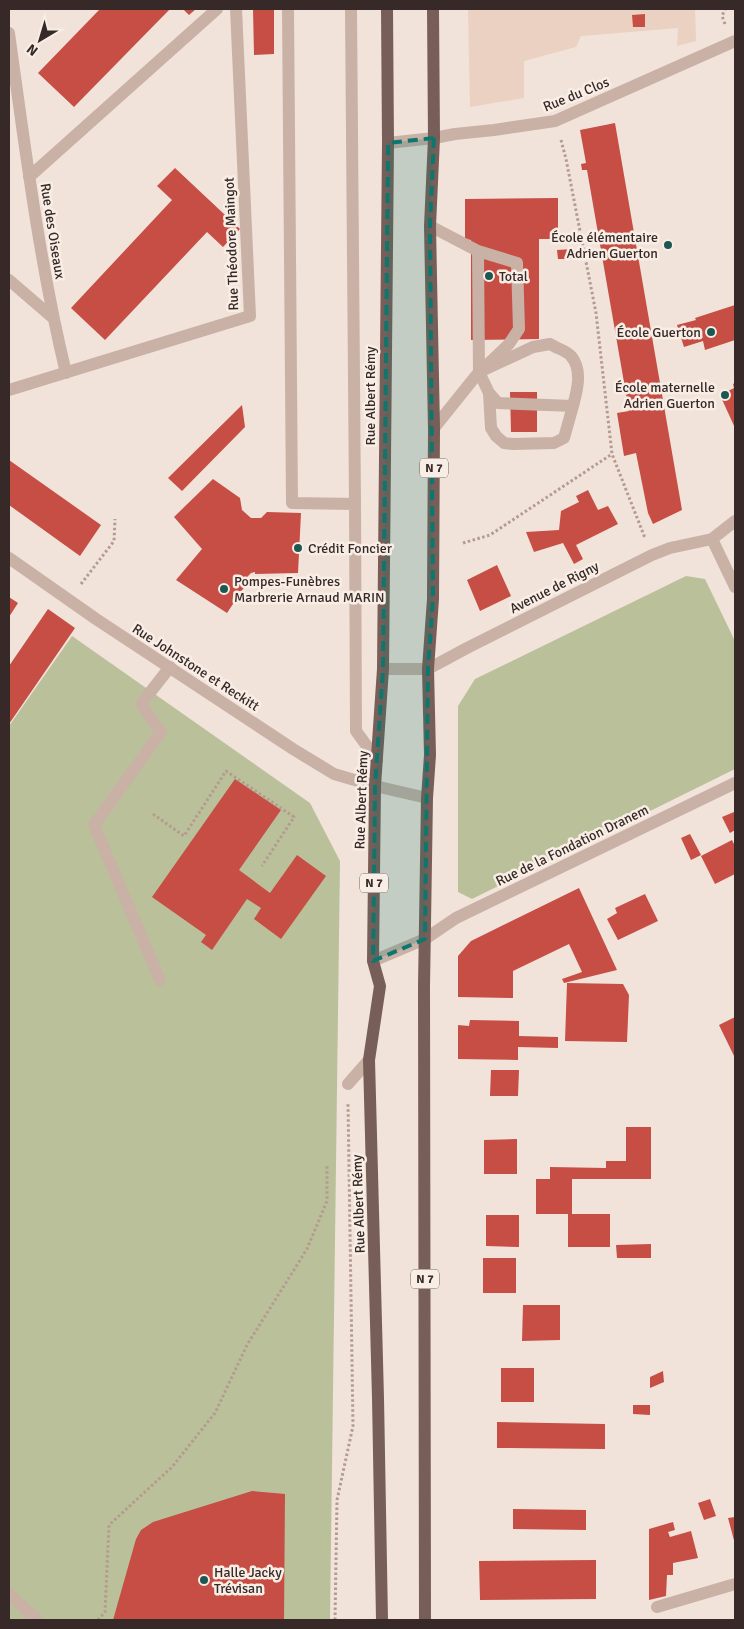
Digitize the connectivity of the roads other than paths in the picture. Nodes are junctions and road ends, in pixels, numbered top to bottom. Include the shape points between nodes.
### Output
1 (217, 9) edge
2 (236, 9) edge
3 (288, 9) edge
4 (351, 9) edge
5 (386, 9) edge
6 (433, 9) edge
7 (9, 34) edge
8 (735, 41) edge
9 (434, 138) junction
10 (388, 143) junction
11 (29, 177) junction
12 (430, 226) junction
13 (478, 251) junction
14 (9, 280) edge
15 (52, 317) junction
16 (479, 372) junction
17 (66, 373) junction
18 (9, 390) edge
19 (489, 393) junction
20 (573, 406) junction
21 (434, 428) junction
22 (355, 504) junction
23 (735, 522) edge
24 (712, 539) junction
25 (9, 558) edge
26 (735, 587) edge
27 (170, 667) junction
28 (383, 668) junction
29 (428, 669) junction
30 (377, 760) junction
31 (735, 783) edge
32 (375, 786) junction
33 (427, 798) junction
34 (425, 939) junction
35 (373, 961) junction
36 (160, 980) dead end
37 (369, 1060) junction
38 (348, 1084) road end
39 (735, 1584) edge
40 (9, 1594) edge
41 (657, 1608) dead end
42 (37, 1620) edge
43 (382, 1620) edge
44 (425, 1620) edge

1 - 11 street
2 - 17 street, Rue Théodore Maingot via 250,316
3 - 22 street via 292,504
4 - 22 street
5 - 10 main road, Rue Albert Rémy / N 7
6 - 9 main road, N 7
7 - 11 street, Rue des Oiseaux
8 - 9 street, Rue du Clos via 555,121
9 - 10 street, Rue du Clos
9 - 12 main road, N 7
10 - 28 main road, Rue Albert Rémy / N 7
11 - 15 street, Rue des Oiseaux
12 - 13 street
12 - 21 main road, N 7
13 - 16 street
13 - 16 street via 517,263 519,329 509,344
14 - 15 street
15 - 17 street, Rue des Oiseaux
16 - 19 street
16 - 20 street via 533,347 550,344 570,355 577,367 578,387
16 - 21 street
17 - 18 street
19 - 20 street via 498,403
19 - 20 street via 491,428 504,442 513,444 554,443 564,438
21 - 29 main road, N 7 via 433,599
22 - 30 street via 356,731
23 - 24 street, Avenue de Rigny
24 - 26 street
24 - 29 street, Avenue de Rigny via 652,555
25 - 27 street, Rue Johnstone et Reckitt
27 - 32 street, Rue Johnstone et Reckitt via 334,774
27 - 36 street via 141,704 162,732 94,825
28 - 29 street, Avenue de Rigny
28 - 30 main road, Rue Albert Rémy / N 7
29 - 33 main road, N 7 via 430,755
30 - 32 main road, Rue Albert Rémy / N 7
31 - 34 street, Rue de la Fondation Dranem via 456,918
32 - 33 street, Rue Johnstone et Reckitt
32 - 35 main road, Rue Albert Rémy / N 7
33 - 34 main road, N 7
34 - 35 street, Rue de la Fondation Dranem
34 - 44 main road, N 7
35 - 37 main road, Rue Albert Rémy / N 7 via 380,986
37 - 38 street
37 - 43 main road, Rue Albert Rémy / N 7
39 - 41 street
40 - 42 street

